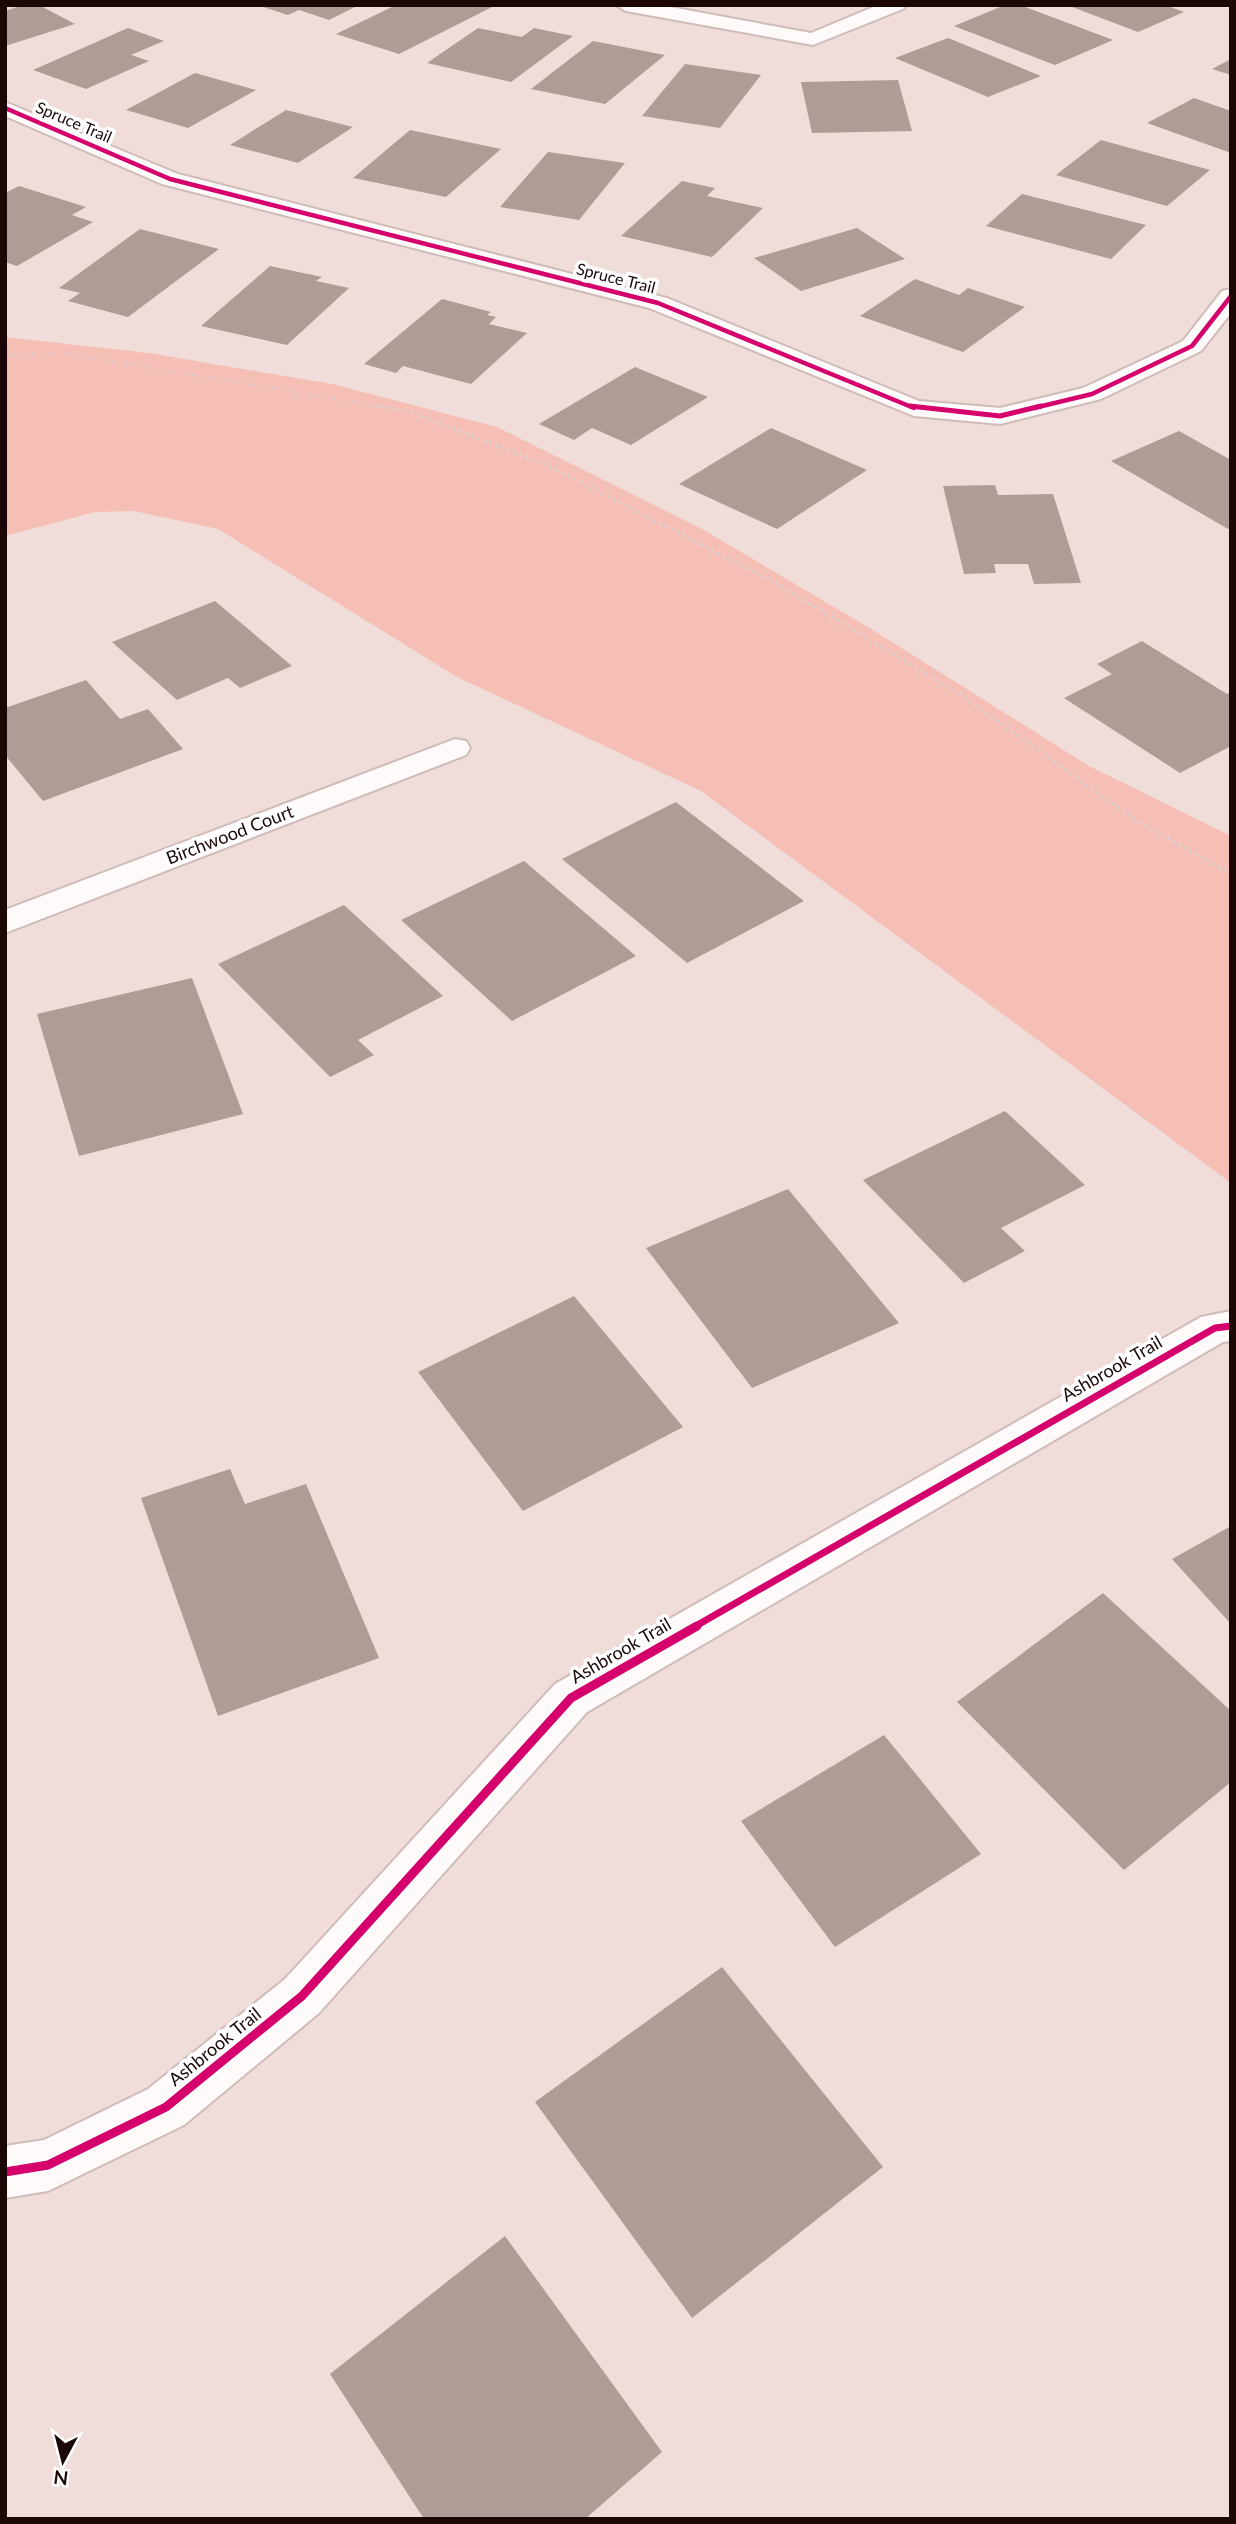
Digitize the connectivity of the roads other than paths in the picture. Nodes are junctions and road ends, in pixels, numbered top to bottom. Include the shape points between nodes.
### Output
1 (626, 5) edge
2 (896, 5) edge
3 (5, 108) edge
4 (1231, 296) edge
5 (455, 748) dead end
6 (5, 922) edge
7 (1231, 1326) edge
8 (5, 2172) edge

1 - 2 street via 813,39
3 - 4 street, Spruce Trail via 170,179 658,303 914,408 1000,416 1092,394 1192,346
5 - 6 street, Birchwood Court
7 - 8 street, Ashbrook Trail via 1215,1328 571,1698 302,1996 166,2107 48,2165

